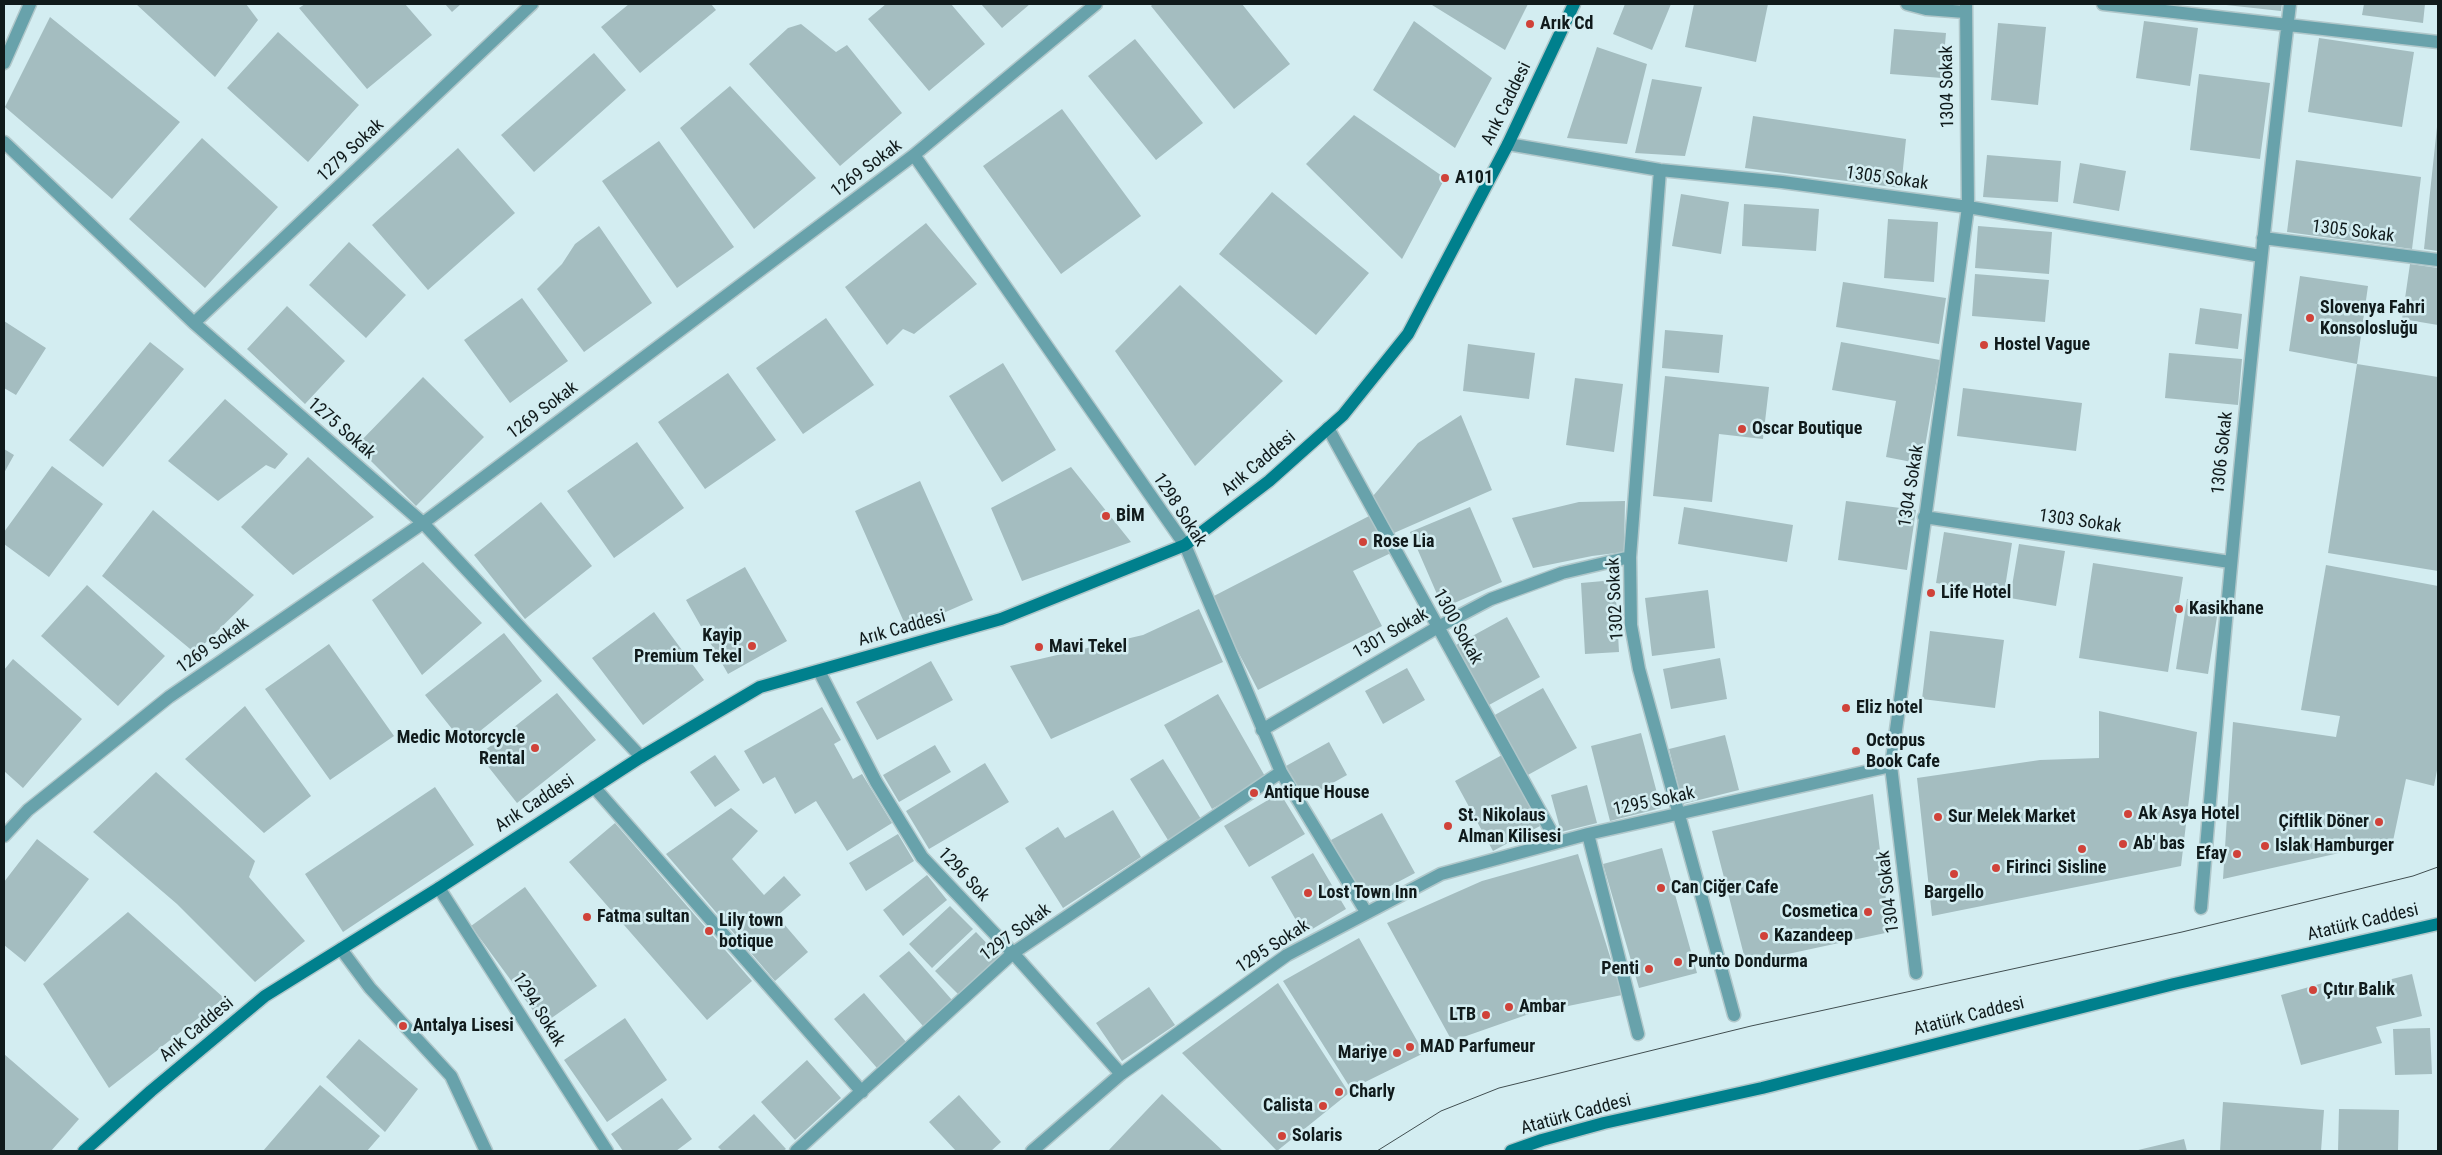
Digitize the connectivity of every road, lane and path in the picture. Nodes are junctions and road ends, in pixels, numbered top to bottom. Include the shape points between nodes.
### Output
1 (30, 4) edge
2 (532, 4) edge
3 (1096, 4) edge
4 (1574, 4) edge
5 (1907, 4) edge
6 (2103, 4) edge
7 (2290, 4) edge
8 (1965, 8) edge
9 (2288, 25) junction
10 (2438, 42) edge
11 (4, 63) edge
12 (4, 142) edge
13 (1508, 144) junction
14 (914, 155) junction
15 (1660, 170) junction
16 (1968, 207) junction
17 (2263, 238) junction
18 (2261, 256) junction
19 (2438, 260) edge
20 (194, 323) junction
21 (1328, 428) junction
22 (1924, 517) junction
23 (423, 523) junction
24 (1185, 545) junction
25 (1630, 557) junction
26 (2230, 562) junction
27 (1438, 627) junction
28 (819, 671) junction
29 (1262, 730) junction
30 (641, 756) junction
31 (1892, 766) junction
32 (1282, 772) junction
33 (594, 787) junction
34 (1679, 815) junction
35 (1588, 834) junction
36 (4, 836) edge
37 (1557, 842) junction
38 (440, 888) junction
39 (2201, 908) dead end
40 (1366, 912) junction
41 (2438, 924) edge
42 (341, 949) junction
43 (1013, 953) junction
44 (1916, 973) dead end
45 (1734, 1015) dead end
46 (1638, 1034) dead end
47 (1121, 1074) junction
48 (862, 1092) junction
49 (84, 1151) edge
50 (486, 1151) edge
51 (607, 1151) edge
52 (796, 1151) edge
53 (1032, 1151) edge
54 (1510, 1151) edge

1 - 11 street
2 - 20 street, 1279 Sokak
3 - 14 street, 1269 Sokak
4 - 13 street, Arık Caddesi
5 - 8 street via 1926,9
6 - 9 street
7 - 9 street, 1306 Sokak
8 - 16 street, 1304 Sokak
9 - 10 street
9 - 17 street, 1306 Sokak
12 - 20 street, 1275 Sokak
13 - 15 street, 1305 Sokak
13 - 21 street, Arık Caddesi via 1408,334 1343,415
14 - 23 street, 1269 Sokak
14 - 24 street, 1298 Sokak
15 - 16 street, 1305 Sokak via 1782,182
15 - 25 street, 1302 Sokak
16 - 18 street, 1305 Sokak
16 - 22 street, 1304 Sokak
17 - 18 street, 1306 Sokak
17 - 19 street, 1305 Sokak
18 - 26 street, 1306 Sokak
20 - 23 street, 1275 Sokak
21 - 24 street, Arık Caddesi via 1268,481
21 - 27 street, 1300 Sokak
22 - 26 street, 1303 Sokak
22 - 31 street, 1304 Sokak
23 - 30 street, 1275 Sokak
23 - 36 street, 1269 Sokak via 169,697 28,810
24 - 28 street, Arık Caddesi via 1001,619
24 - 29 street, 1298 Sokak
25 - 27 street, 1301 Sokak via 1553,576 1491,599
25 - 34 street, 1302 Sokak via 1631,625 1639,669
26 - 39 street, 1306 Sokak
27 - 29 street, 1301 Sokak
27 - 37 street, 1300 Sokak
28 - 30 street, Arık Caddesi via 760,687
28 - 43 street, 1296 Sok via 876,782 922,857
29 - 32 street, 1298 Sokak
30 - 33 street, Arık Caddesi
31 - 34 street, 1295 Sokak
31 - 44 street, 1304 Sokak
32 - 40 street, 1298 Sokak
32 - 43 street, 1297 Sokak
33 - 38 street, Arık Caddesi
33 - 48 street
34 - 35 street, 1295 Sokak
34 - 45 street, 1302 Sokak
35 - 37 street, 1295 Sokak
35 - 46 street
37 - 40 street, 1295 Sokak via 1441,874
38 - 42 street, Arık Caddesi
38 - 51 street, 1294 Sokak
40 - 47 street, 1295 Sokak via 1287,955
41 - 54 street, Atatürk Caddesi via 2174,984 1762,1088 1604,1123
42 - 49 street, Arık Caddesi via 265,996
42 - 50 street via 370,988 451,1076
43 - 47 street, 1296 Sok
43 - 48 street, 1297 Sokak
47 - 53 street, 1295 Sokak
48 - 52 street, 1297 Sokak

